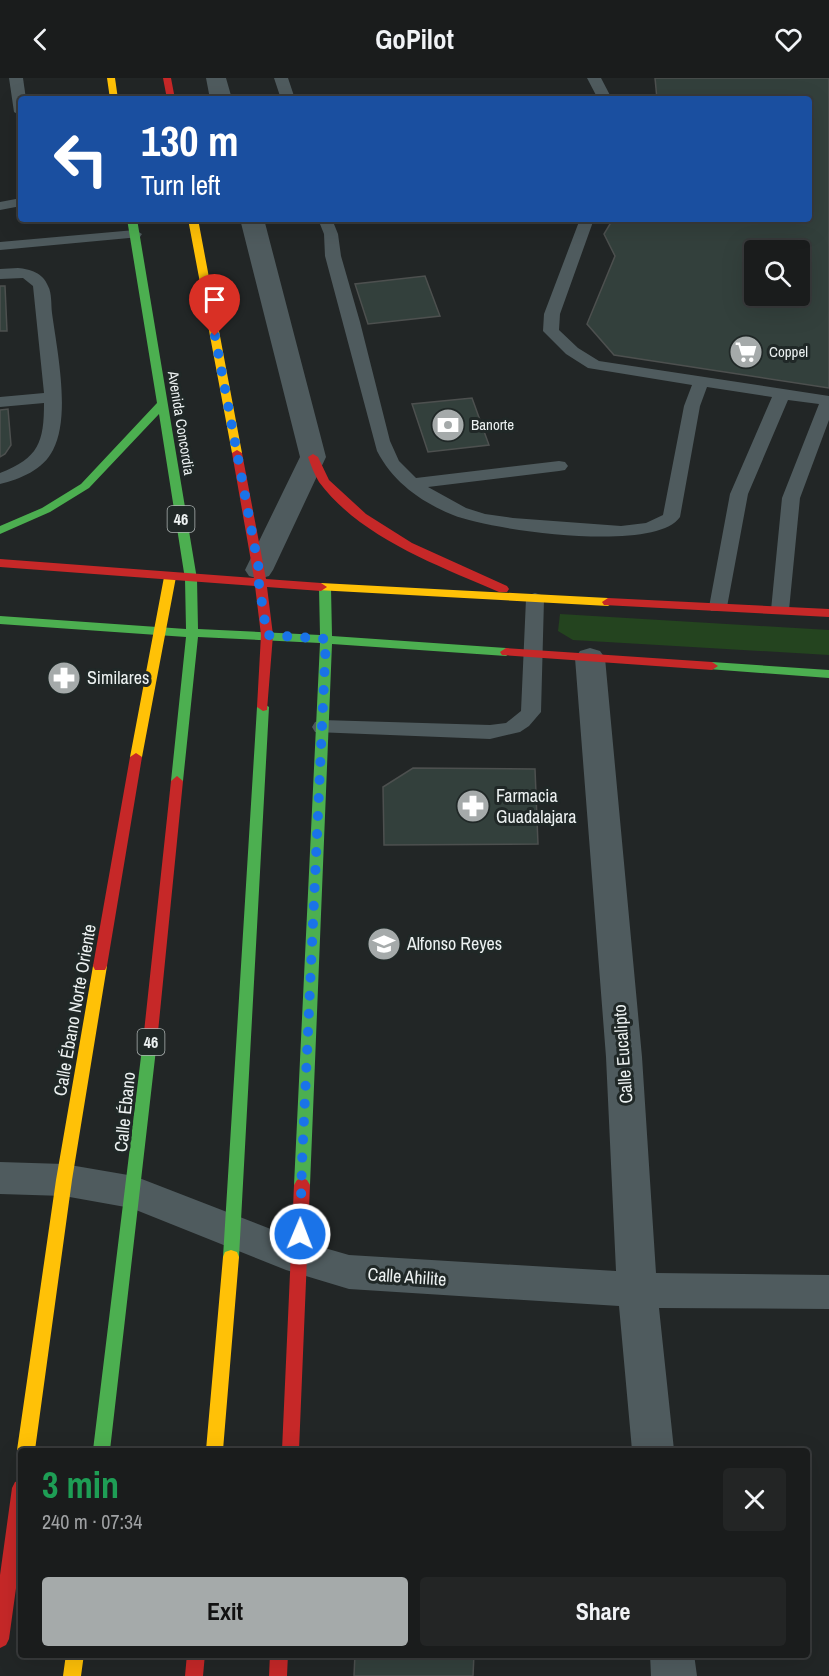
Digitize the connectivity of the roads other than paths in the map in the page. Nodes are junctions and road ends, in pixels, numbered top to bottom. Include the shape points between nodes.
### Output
1 (16, 78) edge
2 (111, 78) edge
3 (167, 78) edge
4 (216, 78) edge
5 (281, 78) edge
6 (594, 78) edge
7 (19, 96) edge
8 (114, 96) edge
9 (170, 96) edge
10 (220, 96) edge
11 (287, 96) edge
12 (603, 96) edge
13 (18, 203) edge
14 (0, 206) edge
15 (195, 222) edge
16 (253, 222) edge
17 (326, 222) edge
18 (586, 222) edge
19 (133, 225) edge
20 (0, 233) edge
21 (0, 246) edge
22 (0, 274) edge
23 (701, 381) junction
24 (782, 394) junction
25 (52, 397) junction
26 (829, 401) edge
27 (0, 402) edge
28 (161, 405) junction
29 (313, 458) junction
30 (559, 466) dead end
31 (0, 479) edge
32 (414, 484) junction
33 (0, 530) edge
34 (0, 563) edge
35 (170, 577) junction
36 (259, 577) junction
37 (191, 579) junction
38 (326, 588) junction
39 (528, 598) junction
40 (718, 607) junction
41 (780, 610) junction
42 (829, 613) edge
43 (0, 620) edge
44 (159, 632) junction
45 (192, 633) junction
46 (267, 635) junction
47 (326, 639) junction
48 (532, 654) junction
49 (590, 658) junction
50 (829, 674) edge
51 (322, 726) junction
52 (0, 1178) edge
53 (64, 1180) junction
54 (134, 1192) junction
55 (233, 1231) junction
56 (300, 1258) junction
57 (637, 1290) junction
58 (829, 1292) edge
59 (26, 1448) edge
60 (101, 1448) edge
61 (214, 1448) edge
62 (290, 1448) edge
63 (653, 1448) edge
64 (18, 1510) edge
65 (0, 1639) edge
66 (74, 1658) edge
67 (196, 1658) edge
68 (279, 1658) edge
69 (672, 1658) edge
70 (72, 1676) edge
71 (194, 1676) edge
72 (278, 1676) edge
73 (674, 1676) edge

1 - 7 lane
2 - 8 street
3 - 9 street
4 - 10 street
5 - 11 lane
6 - 12 lane
13 - 14 lane
15 - 36 street
16 - 29 street
17 - 32 lane via 380,439 396,469
18 - 23 lane via 552,314 551,331 594,365
19 - 20 lane
19 - 21 lane
19 - 28 street, Avenida Concordia / 46
22 - 25 lane via 28,273 41,286
23 - 24 lane
23 - 32 lane via 692,406 670,517 663,524 623,532 484,520 455,511
24 - 26 lane
24 - 40 lane via 739,494
25 - 27 lane
25 - 31 lane via 54,420 45,450 26,469
26 - 41 lane via 791,498
28 - 33 street via 85,486 46,510
28 - 37 street, Avenida Concordia / 46
29 - 36 street
29 - 39 street via 324,481 342,500 382,527 437,560
30 - 32 lane
34 - 35 street
35 - 37 street
35 - 44 street, Calle Ébano Norte Oriente
36 - 37 street
36 - 38 street
36 - 46 street
37 - 45 street, Avenida Concordia / 46
38 - 39 street
38 - 47 street
39 - 40 street
39 - 48 lane
40 - 41 street
41 - 42 street
43 - 44 street
44 - 45 street
44 - 53 street, Calle Ébano Norte Oriente
45 - 46 street
45 - 54 street, Calle Ébano / 46
46 - 47 street
46 - 55 street
47 - 48 street
47 - 51 street
48 - 49 street
48 - 51 lane via 531,712 523,724 506,731
49 - 50 street
49 - 57 street, Calle Eucalipto via 624,1057
51 - 56 street
52 - 53 street, Calle Ahilite
53 - 54 street, Calle Ahilite
53 - 59 street, Calle Ébano Norte Oriente
54 - 55 street, Calle Ahilite
54 - 60 street, Calle Ébano / 46
55 - 56 street, Calle Ahilite
55 - 61 street
56 - 57 street, Calle Ahilite via 349,1272 389,1276
56 - 62 street
57 - 58 street, Calle Ahilite
57 - 63 street, Calle Eucalipto
64 - 65 street
66 - 70 street
67 - 71 street
68 - 72 street
69 - 73 street

